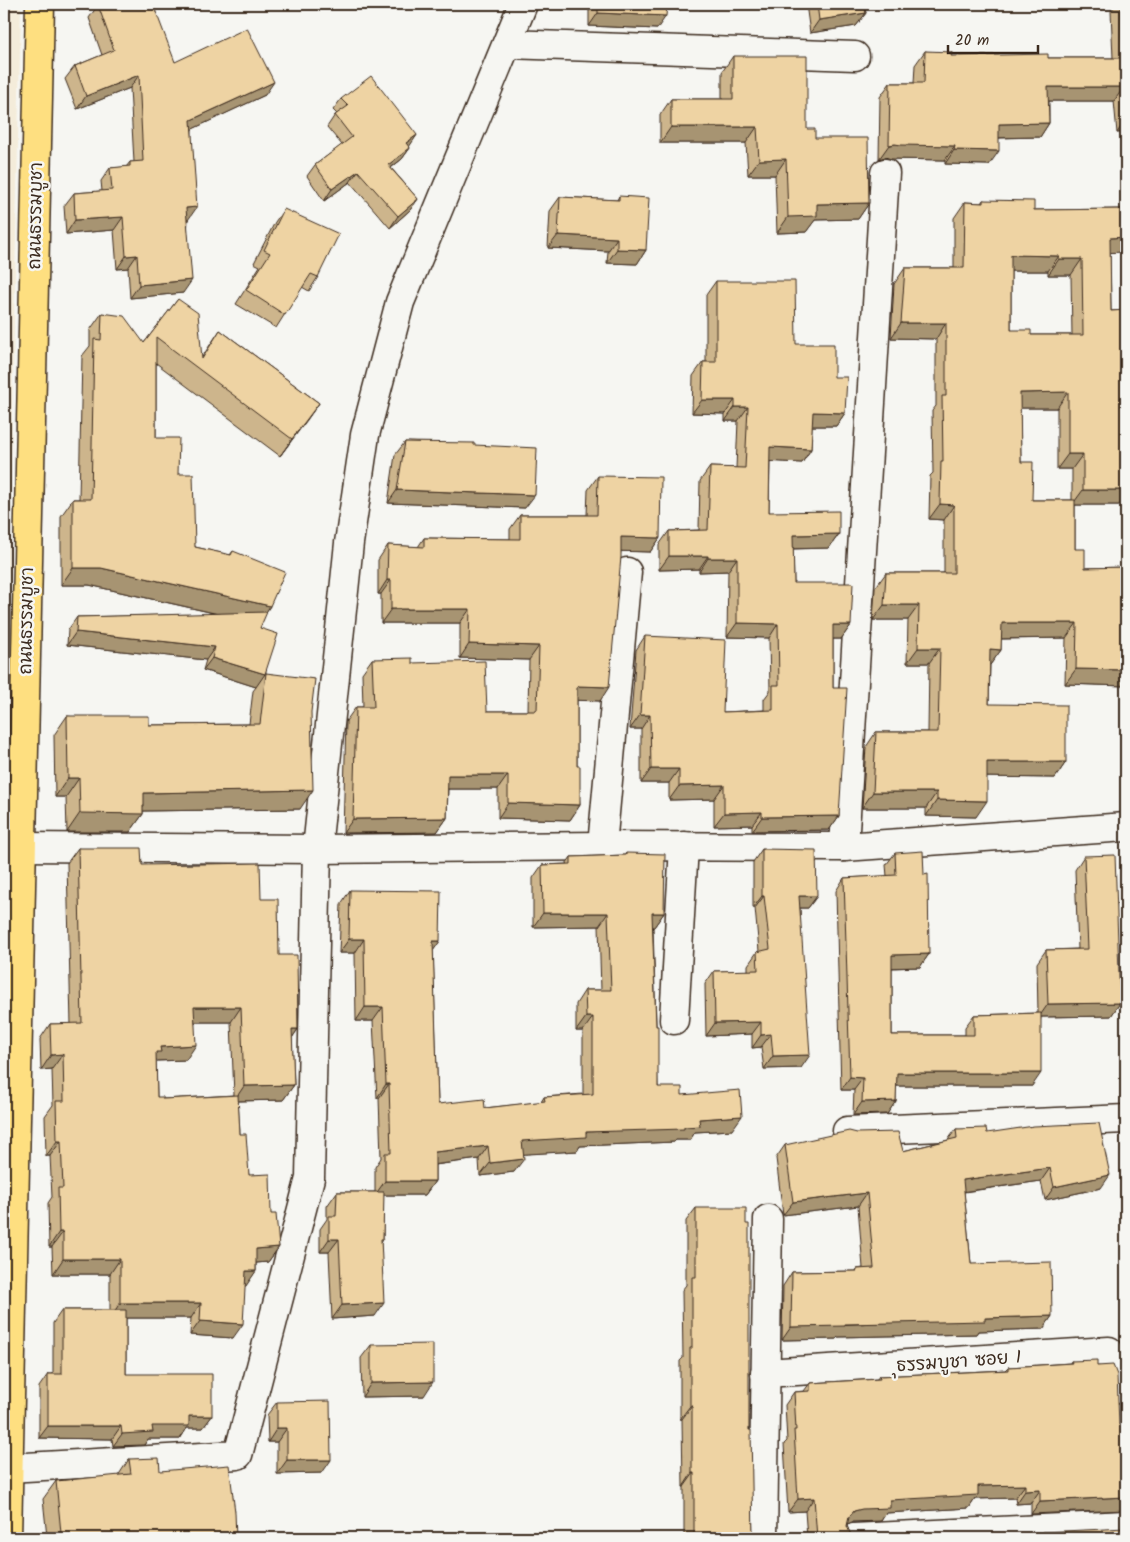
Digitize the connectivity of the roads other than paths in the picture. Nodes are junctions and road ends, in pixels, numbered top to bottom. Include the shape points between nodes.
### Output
1 (40, 4) edge
2 (523, 4) edge
3 (507, 44) junction
4 (855, 56) dead end
5 (885, 173) dead end
6 (627, 572) dead end
7 (13, 803) edge
8 (1126, 828) edge
9 (602, 846) junction
10 (684, 846) junction
11 (21, 847) junction
12 (844, 847) junction
13 (317, 849) junction
14 (674, 1020) dead end
15 (1126, 1119) edge
16 (847, 1131) edge
17 (768, 1219) dead end
18 (765, 1373) junction
19 (1126, 1391) edge
20 (8, 1468) junction
21 (1126, 1525) edge
22 (7, 1538) edge
23 (763, 1538) edge
24 (853, 1538) edge

1 - 7 main road, ถนนธรรมบูชา
2 - 3 street
3 - 4 street
3 - 13 street via 400,302 365,435 349,543
5 - 12 street
6 - 9 street
7 - 11 main road, ถนนธรรมบูชา
8 - 12 street
9 - 10 street
9 - 13 street
10 - 12 street
10 - 14 street
11 - 13 street
11 - 20 main road, ถนนธรรมบูชา
13 - 20 street via 310,1178 238,1455
15 - 16 street
17 - 18 street
18 - 19 street, ุธรรมบูชา ซอย 1 via 1109,1351
18 - 23 street
20 - 22 main road, ถนนธรรมบูชา
21 - 24 street

